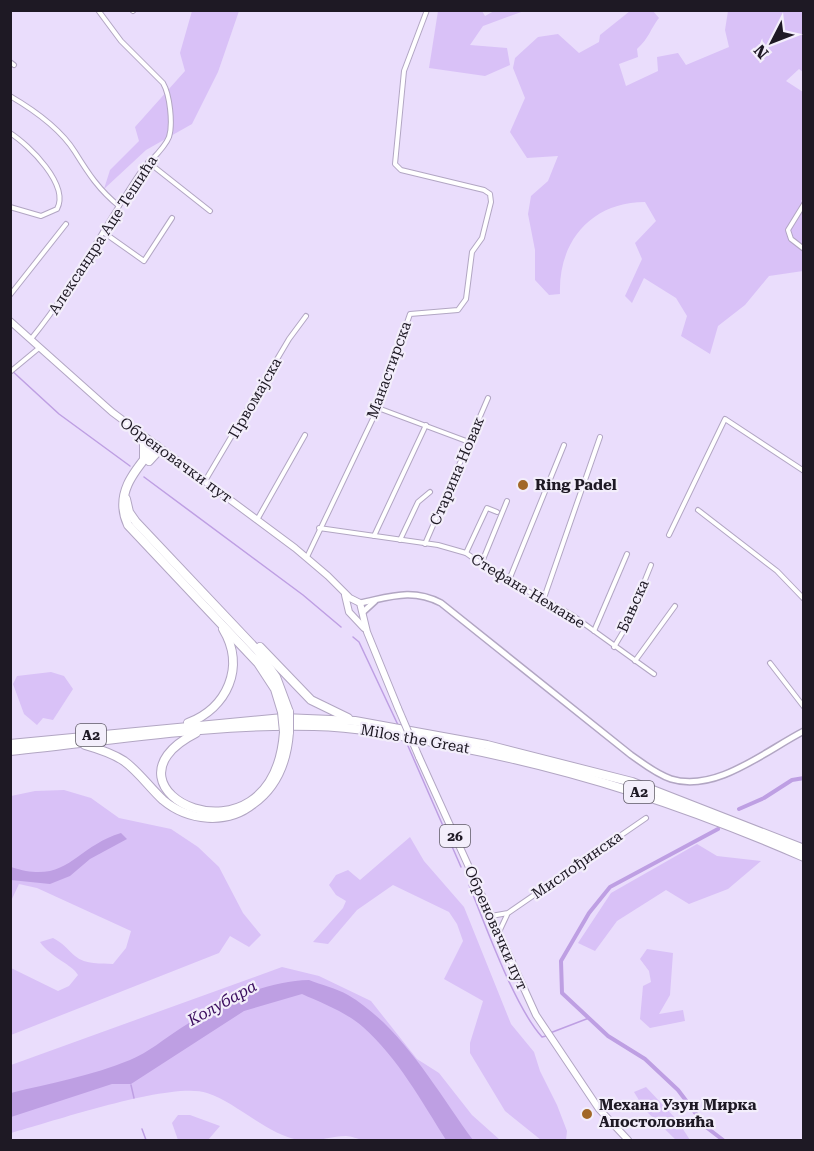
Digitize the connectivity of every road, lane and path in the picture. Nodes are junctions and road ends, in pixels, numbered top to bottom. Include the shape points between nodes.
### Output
1 (98, 10) edge
2 (427, 10) edge
3 (10, 96) edge
4 (10, 133) edge
5 (148, 162) junction
6 (804, 204) edge
7 (119, 206) junction
8 (10, 207) edge
9 (210, 211) dead end
10 (172, 218) dead end
11 (66, 224) dead end
12 (103, 232) junction
13 (804, 249) edge
14 (10, 295) edge
15 (306, 316) dead end
16 (10, 321) edge
17 (30, 339) junction
18 (39, 348) junction
19 (10, 372) edge
20 (488, 398) dead end
21 (378, 408) junction
22 (426, 425) junction
23 (138, 432) junction
24 (305, 435) dead end
25 (600, 437) dead end
26 (469, 442) junction
27 (564, 445) dead end
28 (158, 447) junction
29 (144, 459) junction
30 (804, 471) edge
31 (206, 481) junction
32 (430, 492) dead end
33 (507, 501) dead end
34 (698, 510) dead end
35 (497, 512) dead end
36 (257, 520) junction
37 (319, 528) junction
38 (669, 535) dead end
39 (374, 536) junction
40 (400, 540) junction
41 (425, 544) junction
42 (466, 554) junction
43 (627, 554) dead end
44 (307, 557) junction
45 (482, 562) junction
46 (651, 565) dead end
47 (509, 580) junction
48 (345, 594) junction
49 (379, 598) junction
50 (544, 598) junction
51 (804, 599) edge
52 (358, 603) junction
53 (675, 606) dead end
54 (348, 608) junction
55 (360, 614) junction
56 (216, 618) junction
57 (235, 625) junction
58 (594, 631) junction
59 (614, 647) junction
60 (634, 661) junction
61 (770, 663) dead end
62 (654, 674) dead end
63 (804, 707) edge
64 (285, 712) junction
65 (355, 721) junction
66 (181, 726) junction
67 (200, 731) junction
68 (804, 731) edge
69 (286, 732) junction
70 (10, 744) edge
71 (81, 744) junction
72 (10, 751) edge
73 (646, 818) dead end
74 (804, 849) edge
75 (804, 857) edge
76 (508, 913) junction
77 (491, 916) junction
78 (499, 933) junction
79 (628, 1140) edge

1 - 5 street, Александра Аце Тешића via 167,90 168,140
2 - 21 street, Манастирска via 404,71 394,164 401,170 484,190 490,194 491,202 482,238 472,252 466,298 458,310 410,314
3 - 7 street via 30,107 63,137 101,191
4 - 8 street via 33,152 52,177 60,201 57,209 41,216
5 - 7 street, Александра Аце Тешића
5 - 9 street
6 - 13 street via 788,230 791,239
7 - 12 street, Александра Аце Тешића
10 - 12 street via 144,261
11 - 14 street
12 - 17 street, Александра Аце Тешића
15 - 31 street, Првомајска
16 - 17 main road, Обреновачки пут
17 - 18 main road, Обреновачки пут
18 - 19 street
18 - 23 main road, Обреновачки пут
20 - 26 street, Старина Новак
21 - 22 street
21 - 37 street, Манастирска
22 - 26 street
22 - 39 street
23 - 28 main road, Обреновачки пут
23 - 29 highway via 145,447
24 - 36 street
25 - 50 street
26 - 41 street, Старина Новак
27 - 47 street
28 - 29 highway
28 - 31 main road, Обреновачки пут
28 - 57 highway via 129,487 129,512
29 - 56 highway via 124,491 125,520
30 - 38 street via 725,418
31 - 36 main road, Обреновачки пут
32 - 40 street via 418,502
33 - 45 street
34 - 51 street via 777,571
35 - 42 street via 487,508
36 - 44 main road, Обреновачки пут
37 - 39 street, Стефана Немање
37 - 44 street, Манастирска
39 - 40 street, Стефана Немање
40 - 41 street, Стефана Немање
41 - 42 street, Стефана Немање
42 - 45 street, Стефана Немање
43 - 58 street
44 - 48 main road, Обреновачки пут
45 - 47 street, Стефана Немање via 485,568
46 - 59 street, Бањска
47 - 50 street, Стефана Немање
48 - 52 main road, Обреновачки пут
48 - 54 main road, 26
49 - 52 main road
49 - 55 main road
49 - 68 main road via 411,594 441,603 631,755 664,776 695,782 717,777
50 - 58 street, Стефана Немање
52 - 54 main road
52 - 55 main road, 26
53 - 60 street
54 - 55 main road, 26 via 350,614
55 - 77 main road, Обреновачки пут / 26, bridge
56 - 64 highway via 264,671
56 - 66 highway via 232,648 230,684 211,711
57 - 64 highway via 276,677
57 - 65 highway via 311,699
58 - 59 street, Стефана Немање
59 - 60 street, Стефана Немање
60 - 62 street, Стефана Немање
61 - 63 street
64 - 69 highway, bridge
65 - 66 highway, Milos the Great / A2 via 283,718
65 - 74 highway, Milos the Great / A2 via 464,740 621,779
66 - 70 highway, Milos the Great / A2
67 - 69 highway via 170,752 165,758 163,775 167,791 177,802 192,810 208,812 237,807 261,790 278,761
67 - 71 highway, Milos the Great / A2
67 - 75 highway, Milos the Great / A2 via 286,725 347,728 476,750 658,798
69 - 71 highway via 284,762 268,790 250,807 218,818 179,811 126,762
71 - 72 highway, Milos the Great / A2
73 - 76 street, Мислођинска
76 - 77 street, Мислођинска
76 - 78 street
77 - 78 main road, Обреновачки пут / 26
78 - 79 main road, Обреновачки пут / 26 via 547,1034 598,1109

